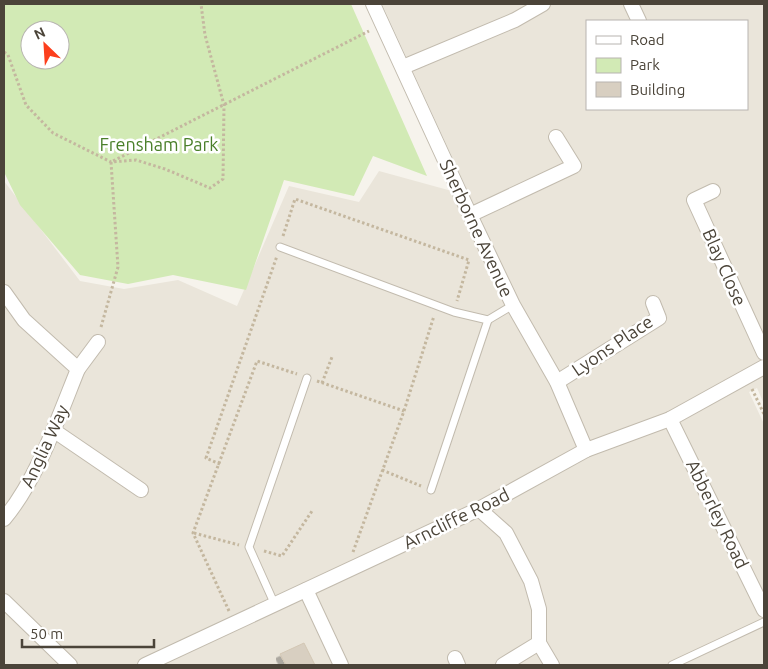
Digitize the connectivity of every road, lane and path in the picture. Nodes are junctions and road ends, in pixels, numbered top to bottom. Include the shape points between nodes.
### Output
1 (201, 4) edge
2 (373, 4) edge
3 (543, 4) edge
4 (631, 4) edge
5 (639, 20) edge
6 (383, 24) junction
7 (4, 52) edge
8 (403, 67) junction
9 (224, 105) junction
10 (556, 137) dead end
11 (111, 162) junction
12 (713, 191) dead end
13 (470, 215) junction
14 (280, 247) junction
15 (4, 292) edge
16 (653, 303) dead end
17 (513, 305) junction
18 (437, 306) junction
19 (454, 312) junction
20 (488, 320) junction
21 (98, 342) joint
22 (764, 353) edge
23 (332, 357) dead end
24 (764, 367) edge
25 (78, 369) junction
26 (746, 377) junction
27 (307, 378) junction
28 (557, 382) junction
29 (322, 383) junction
30 (404, 411) junction
31 (764, 414) edge
32 (670, 419) junction
33 (53, 430) junction
34 (586, 450) junction
35 (220, 464) junction
36 (382, 470) junction
37 (141, 490) dead end
38 (431, 490) joint
39 (479, 509) junction
40 (4, 519) edge
41 (346, 571) junction
42 (306, 590) junction
43 (4, 601) edge
44 (274, 605) junction
45 (764, 610) edge
46 (764, 622) edge
47 (234, 623) junction
48 (539, 643) junction
49 (70, 665) edge
50 (144, 665) edge
51 (341, 665) edge
52 (503, 665) edge
53 (552, 665) edge
54 (672, 665) edge

1 - 9 path via 205,35
2 - 6 street, Sherborne Avenue
3 - 8 street via 515,20
4 - 5 street
6 - 8 street, Sherborne Avenue
6 - 9 path
7 - 11 path via 8,55 26,105 53,133
8 - 13 street, Sherborne Avenue
9 - 11 path
9 - 11 path via 223,179 210,188 136,160
10 - 13 street via 574,166
11 - 21 path via 118,267
12 - 22 street, Blay Close via 694,200
13 - 17 street, Sherborne Avenue
14 - 18 lane
14 - 19 path via 295,199 468,260
14 - 35 path via 206,458
15 - 25 street via 24,320
16 - 28 street, Lyons Place via 659,318
17 - 20 lane
17 - 28 street, Sherborne Avenue
18 - 19 lane
18 - 30 path
19 - 20 lane
20 - 38 lane
21 - 25 street, Anglia Way
23 - 29 path
24 - 26 street, Arncliffe Road
25 - 33 street, Anglia Way
26 - 31 path
26 - 32 street, Arncliffe Road
27 - 29 path
27 - 35 path via 257,361
27 - 44 lane via 249,547
28 - 34 street, Sherborne Avenue
29 - 30 path
30 - 36 path
32 - 34 street, Arncliffe Road
32 - 45 street, Abberley Road
33 - 37 street
33 - 40 street, Anglia Way via 17,503
34 - 39 street, Arncliffe Road
35 - 47 path via 193,533
36 - 38 path
36 - 41 path
39 - 41 street, Arncliffe Road
39 - 48 street via 506,533 531,581 539,609
41 - 42 street, Arncliffe Road
42 - 44 street, Arncliffe Road
42 - 51 street
43 - 49 street
44 - 47 street, Arncliffe Road
46 - 54 lane
47 - 50 street, Arncliffe Road
48 - 52 street
48 - 53 street

